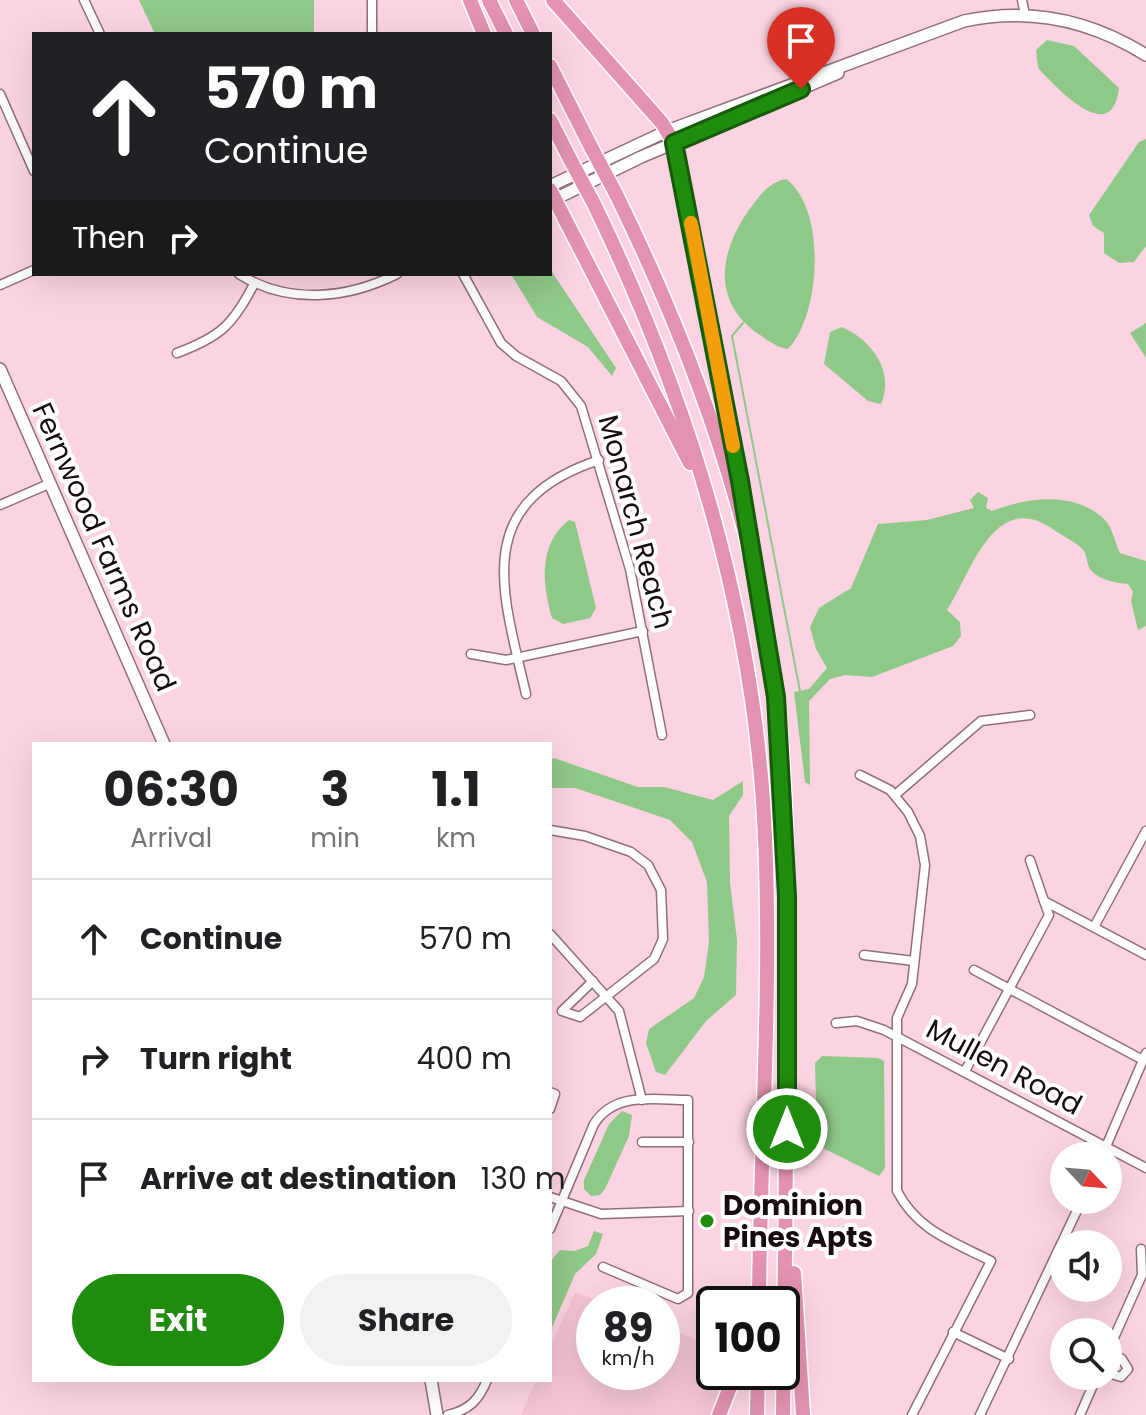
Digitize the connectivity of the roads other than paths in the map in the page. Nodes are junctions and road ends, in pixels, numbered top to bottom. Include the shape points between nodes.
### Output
1 (84, 0) edge
2 (372, 0) edge
3 (470, 0) edge
4 (489, 0) edge
5 (516, 0) edge
6 (553, 0) edge
7 (1022, 0) edge
8 (1025, 15) junction
9 (99, 32) edge
10 (372, 32) edge
11 (483, 32) edge
12 (505, 32) edge
13 (532, 32) edge
14 (1146, 55) edge
15 (552, 70) edge
16 (0, 94) edge
17 (552, 124) edge
18 (671, 137) junction
19 (32, 166) edge
20 (552, 194) edge
21 (552, 196) edge
22 (32, 271) edge
23 (242, 276) edge
24 (393, 276) edge
25 (464, 276) edge
26 (254, 284) junction
27 (0, 285) edge
28 (177, 353) dead end
29 (0, 369) edge
30 (599, 460) junction
31 (51, 483) junction
32 (709, 503) junction
33 (0, 505) edge
34 (749, 546) junction
35 (643, 631) junction
36 (471, 654) dead end
37 (518, 658) junction
38 (526, 694) dead end
39 (1030, 715) dead end
40 (662, 735) dead end
41 (163, 742) edge
42 (860, 775) dead end
43 (895, 795) junction
44 (552, 830) edge
45 (1146, 831) edge
46 (1030, 860) dead end
47 (1044, 901) junction
48 (1094, 927) junction
49 (552, 936) edge
50 (864, 955) dead end
51 (1146, 955) edge
52 (914, 961) junction
53 (974, 970) dead end
54 (593, 981) junction
55 (1010, 989) junction
56 (605, 994) junction
57 (836, 1023) dead end
58 (896, 1035) junction
59 (1144, 1056) edge
60 (965, 1071) junction
61 (642, 1100) junction
62 (642, 1142) dead end
63 (689, 1142) junction
64 (1098, 1142) edge
65 (1108, 1142) edge
66 (1122, 1155) edge
67 (787, 1161) junction
68 (1146, 1168) edge
69 (552, 1198) edge
70 (561, 1201) junction
71 (689, 1211) junction
72 (1076, 1214) edge
73 (552, 1224) edge
74 (759, 1227) junction
75 (1141, 1249) dead end
76 (603, 1267) dead end
77 (1144, 1276) edge
78 (752, 1286) edge
79 (759, 1286) edge
80 (1122, 1322) edge
81 (953, 1332) junction
82 (1009, 1359) junction
83 (1122, 1359) edge
84 (1122, 1376) edge
85 (431, 1382) edge
86 (486, 1382) edge
87 (729, 1390) edge
88 (758, 1390) edge
89 (1091, 1390) edge
90 (437, 1415) edge
91 (448, 1415) edge
92 (719, 1415) edge
93 (757, 1415) edge
94 (783, 1415) edge
95 (803, 1415) edge
96 (912, 1415) edge
97 (980, 1415) edge
98 (1080, 1415) edge

1 - 9 street
2 - 10 street
3 - 11 highway
4 - 12 highway
5 - 13 highway
6 - 18 highway
7 - 8 street
8 - 14 main road via 1088,26
8 - 18 main road via 964,21
15 - 34 highway, bridge via 658,283 694,371
16 - 19 street
17 - 32 highway, bridge via 660,351
18 - 20 main road
18 - 34 highway
21 - 32 highway
22 - 27 street
23 - 26 street
24 - 26 street via 326,295 304,296
25 - 30 street, Monarch Reach via 501,343 571,389
26 - 28 street via 234,321 204,343
29 - 31 main road, Fernwood Farms Road
30 - 35 street, Monarch Reach
30 - 37 street via 554,478 532,497 512,526 502,577
31 - 33 street
31 - 41 main road, Fernwood Farms Road
32 - 74 highway via 747,667 763,802 766,920
34 - 67 highway via 776,697 786,837
35 - 37 street
35 - 40 street, Monarch Reach
36 - 37 street via 494,660
37 - 38 street
39 - 43 street via 981,721
42 - 43 street
43 - 52 street via 912,818 925,865
44 - 56 street via 631,852 648,865 659,884 661,948 648,965
45 - 48 street
46 - 47 street
47 - 48 street
47 - 55 street via 1049,915
48 - 51 street
49 - 54 street
50 - 52 street
52 - 58 street
53 - 55 street
54 - 56 street
54 - 56 street via 562,1011 580,1017
55 - 59 street
55 - 60 street
56 - 61 street via 623,1019
57 - 58 street, Mullen Road via 857,1021
58 - 60 street, Mullen Road
58 - 81 street via 897,1191 909,1213 927,1229 991,1261
59 - 65 street
60 - 64 street, Mullen Road
61 - 63 street via 688,1100
61 - 70 street via 619,1102 599,1115
62 - 63 street
63 - 71 street
66 - 68 street, Mullen Road
67 - 94 highway
67 - 95 highway
69 - 70 street
70 - 71 street via 601,1214
70 - 73 street
71 - 76 street via 690,1287 684,1298
72 - 82 street
74 - 78 highway
74 - 79 highway
75 - 77 street
77 - 80 street
81 - 82 street
81 - 96 street
82 - 97 street
83 - 84 street via 1128,1369
85 - 90 main road
86 - 91 street via 470,1407
87 - 92 highway
88 - 93 highway
89 - 98 street

